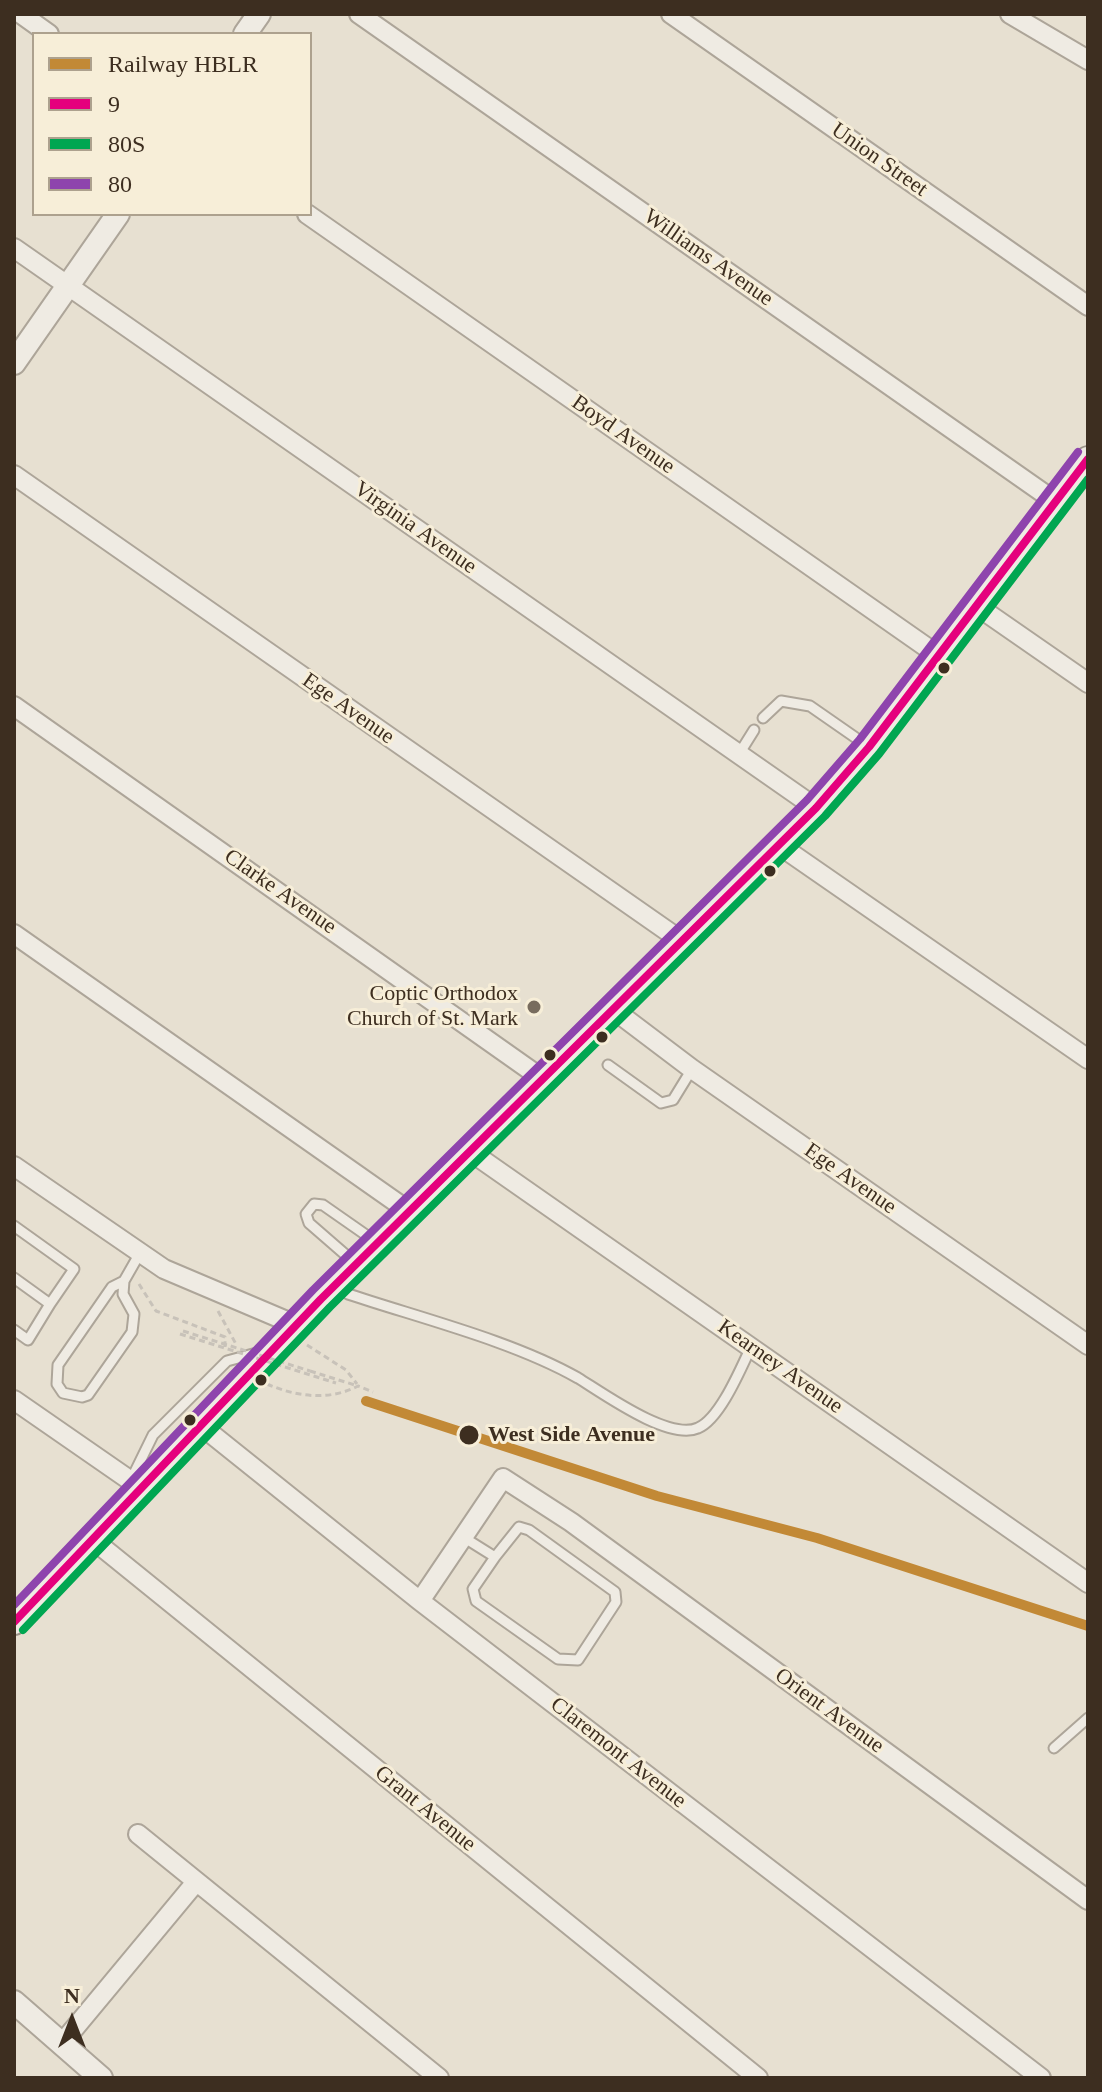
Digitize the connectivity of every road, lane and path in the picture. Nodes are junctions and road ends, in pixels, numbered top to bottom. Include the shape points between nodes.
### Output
1 (21, 14) edge
2 (259, 14) edge
3 (359, 14) edge
4 (671, 14) edge
5 (1010, 14) edge
6 (46, 32) edge
7 (246, 32) edge
8 (1088, 60) edge
9 (117, 216) edge
10 (310, 216) edge
11 (14, 248) edge
12 (69, 286) junction
13 (1088, 306) edge
14 (14, 363) edge
15 (1088, 459) edge
16 (14, 475) edge
17 (1056, 502) junction
18 (977, 606) junction
19 (939, 656) junction
20 (1088, 683) edge
21 (14, 706) edge
22 (763, 718) dead end
23 (754, 730) dead end
24 (869, 747) junction
25 (739, 754) junction
26 (816, 808) junction
27 (779, 845) junction
28 (14, 934) edge
29 (683, 942) junction
30 (614, 1010) junction
31 (1088, 1059) edge
32 (608, 1065) dead end
33 (692, 1069) junction
34 (544, 1080) junction
35 (471, 1152) junction
36 (14, 1166) edge
37 (410, 1212) junction
38 (14, 1226) edge
39 (379, 1244) junction
40 (140, 1253) junction
41 (357, 1265) junction
42 (14, 1278) edge
43 (124, 1281) junction
44 (139, 1284) dead end
45 (338, 1284) junction
46 (208, 1289) junction
47 (50, 1304) junction
48 (14, 1330) edge
49 (300, 1334) junction
50 (1088, 1345) edge
51 (751, 1347) junction
52 (224, 1353) dead end
53 (253, 1370) junction
54 (336, 1383) dead end
55 (358, 1386) junction
56 (373, 1392) dead end
57 (14, 1400) edge
58 (199, 1424) junction
59 (135, 1484) junction
60 (463, 1537) junction
61 (92, 1539) junction
62 (495, 1557) junction
63 (1088, 1583) edge
64 (420, 1601) junction
65 (19, 1608) edge
66 (1088, 1718) edge
67 (1054, 1748) dead end
68 (138, 1834) dead end
69 (196, 1882) junction
70 (1088, 1900) edge
71 (14, 2002) edge
72 (63, 2042) junction
73 (101, 2078) edge
74 (439, 2078) edge
75 (758, 2078) edge
76 (1041, 2078) edge

1 - 6 street
2 - 7 street
3 - 17 street, Williams Avenue
4 - 13 street, Union Street
5 - 8 street
9 - 12 street
10 - 19 street, Boyd Avenue
11 - 12 street, Virginia Avenue
12 - 14 street
12 - 25 street, Virginia Avenue
15 - 17 main road
16 - 29 street, Ege Avenue
17 - 18 main road
18 - 19 main road
18 - 20 street
19 - 24 main road
21 - 34 street, Clarke Avenue
22 - 24 lane via 781,701 798,702
23 - 25 lane
24 - 26 main road
25 - 26 street, Virginia Avenue
26 - 27 main road
27 - 29 main road
27 - 31 street
28 - 37 street
29 - 30 main road
30 - 33 street, Ege Avenue
30 - 34 main road
32 - 33 lane via 661,1103 673,1100
33 - 50 street, Ege Avenue
34 - 35 main road
35 - 37 main road
35 - 51 street, Kearney Avenue
36 - 40 street
37 - 39 main road
38 - 47 lane via 74,1269
39 - 41 main road
39 - 41 lane via 314,1204 306,1214 309,1223
40 - 43 lane
40 - 46 street
41 - 45 main road
42 - 47 lane
43 - 43 lane via 112,1287 58,1365 57,1384 63,1393 88,1395 132,1332 134,1314 123,1294
44 - 52 path via 156,1311 225,1337
45 - 49 main road
45 - 51 lane via 348,1294 540,1361 681,1432 710,1420
46 - 49 street
46 - 53 path
47 - 48 lane via 28,1340
49 - 53 main road via 275,1347
49 - 55 path
51 - 63 street, Kearney Avenue
53 - 55 path via 287,1393 337,1396
53 - 58 main road
53 - 59 lane via 227,1361 153,1435
54 - 55 path, bridge via 181,1332
55 - 56 path
57 - 59 street
58 - 59 main road
58 - 64 street, Claremont Avenue
59 - 61 main road
60 - 62 lane
60 - 64 street
60 - 70 street, Orient Avenue via 503,1478 571,1522
61 - 65 main road
61 - 75 street, Grant Avenue
62 - 62 lane via 473,1589 476,1601 558,1659 578,1660 616,1602 615,1592 519,1527
64 - 76 street, Claremont Avenue
66 - 67 lane
68 - 69 street
69 - 72 street
69 - 74 street
71 - 72 street
72 - 73 street

